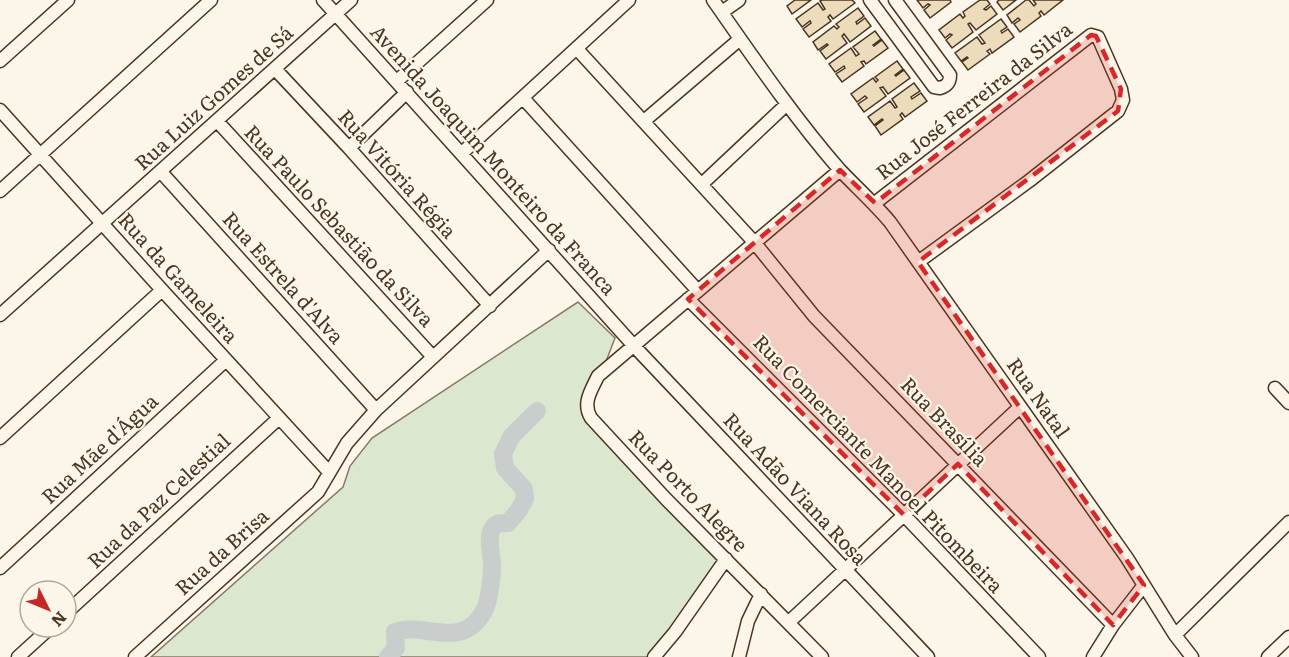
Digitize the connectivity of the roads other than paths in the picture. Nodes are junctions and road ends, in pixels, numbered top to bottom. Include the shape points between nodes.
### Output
1 (68, 0) edge
2 (211, 0) edge
3 (323, 0) edge
4 (351, 0) edge
5 (487, 0) edge
6 (628, 0) edge
7 (713, 0) edge
8 (739, 0) edge
9 (870, 0) edge
10 (894, 0) edge
11 (722, 12) junction
12 (878, 12) junction
13 (335, 14) junction
14 (740, 39) junction
15 (577, 49) junction
16 (0, 61) edge
17 (275, 69) junction
18 (397, 81) junction
19 (407, 92) junction
20 (523, 98) junction
21 (787, 104) junction
22 (0, 110) edge
23 (217, 121) junction
24 (644, 121) junction
25 (349, 148) junction
26 (462, 153) junction
27 (41, 154) junction
28 (840, 170) junction
29 (161, 172) junction
30 (702, 184) junction
31 (0, 191) edge
32 (875, 203) junction
33 (102, 224) junction
34 (754, 242) junction
35 (549, 250) junction
36 (918, 262) junction
37 (162, 290) junction
38 (693, 295) junction
39 (490, 306) junction
40 (0, 315) edge
41 (634, 346) junction
42 (433, 357) junction
43 (226, 360) junction
44 (1275, 388) dead end
45 (1289, 403) edge
46 (1020, 407) junction
47 (376, 410) junction
48 (279, 418) junction
49 (0, 438) edge
50 (958, 464) junction
51 (329, 472) junction
52 (904, 515) junction
53 (1289, 522) edge
54 (726, 559) junction
55 (0, 568) edge
56 (844, 570) junction
57 (1144, 585) junction
58 (761, 594) junction
59 (78, 602) edge
60 (789, 622) junction
61 (1113, 625) junction
62 (1175, 634) junction
63 (1289, 637) edge
64 (38, 639) edge
65 (18, 657) edge
66 (135, 657) edge
67 (654, 657) edge
68 (739, 657) edge
69 (822, 657) edge
70 (928, 657) edge
71 (1038, 657) edge
72 (1093, 657) edge
73 (1192, 657) edge
74 (1268, 657) edge

1 - 16 street
2 - 27 street
3 - 13 street, Avenida Joaquim Monteiro da Franca
4 - 13 street, Rua Luiz Gomes de Sá
5 - 18 street
6 - 15 street
7 - 11 street, Rua Natal
8 - 11 street
9 - 12 street
10 - 12 street
10 - 12 street via 950,75 946,86 934,87
11 - 14 street, Rua Natal
13 - 17 street, Rua Luiz Gomes de Sá
13 - 18 street, Avenida Joaquim Monteiro da Franca
14 - 21 street, Rua Natal
14 - 24 street
15 - 20 street
15 - 24 street, Rua Brasília
17 - 23 street, Rua Luiz Gomes de Sá
17 - 25 street, Rua Vitória Régia
18 - 19 street, Avenida Joaquim Monteiro da Franca
19 - 25 street
19 - 26 street, Avenida Joaquim Monteiro da Franca
20 - 26 street
20 - 38 street, Rua Comerciante Manoel Pitombeira
21 - 28 street, Rua Natal
21 - 30 street
22 - 27 street, Rua da Gameleira
23 - 29 street, Rua Luiz Gomes de Sá
23 - 42 street, Rua Paulo Sebastião da Silva
24 - 30 street, Rua Brasília
25 - 39 street, Rua Vitória Régia
26 - 35 street, Avenida Joaquim Monteiro da Franca
27 - 31 street
27 - 33 street, Rua da Gameleira
28 - 32 street, Rua Natal
28 - 34 street
29 - 33 street, Rua Luiz Gomes de Sá
29 - 47 street, Rua Estrela d'Alva
30 - 34 street, Rua Brasília
32 - 36 street, Rua Natal
32 - 36 street, Rua José Ferreira da Silva via 1091,34 1098,37 1120,89 1122,104 1118,111
33 - 37 street, Rua da Gameleira
33 - 40 street, Rua Luiz Gomes de Sá
34 - 38 street
34 - 50 street, Rua Brasília via 814,316
35 - 39 street, Rua da Brisa
35 - 41 street, Avenida Joaquim Monteiro da Franca
36 - 46 street, Rua Natal
37 - 43 street, Rua da Gameleira
37 - 49 street
38 - 41 street
38 - 52 street, Rua Comerciante Manoel Pitombeira
39 - 42 street, Rua da Brisa
41 - 54 street, Rua Porto Alegre via 598,376 586,404 588,412
41 - 56 street, Rua Adão Viana Rosa
42 - 47 street, Rua da Brisa
43 - 48 street, Rua da Gameleira
43 - 55 street, Rua Mãe d'Água
44 - 45 street
46 - 50 street
46 - 57 street, Rua Natal
47 - 51 street, Rua da Brisa via 347,443
48 - 51 street, Rua da Gameleira
48 - 59 street, Rua da Paz Celestial
50 - 52 street
50 - 61 street, Rua Brasília
51 - 66 street, Rua da Brisa via 318,492
52 - 56 street
52 - 71 street, Rua Comerciante Manoel Pitombeira
53 - 62 street
54 - 58 street, Rua Porto Alegre
54 - 67 street
56 - 60 street
56 - 70 street, Rua Adão Viana Rosa
57 - 61 street
57 - 62 street, Rua Natal
58 - 60 street, Rua Porto Alegre
58 - 68 street via 748,621
60 - 69 street, Rua Porto Alegre
61 - 72 street
62 - 73 street, Rua Natal
63 - 74 street
64 - 65 street

